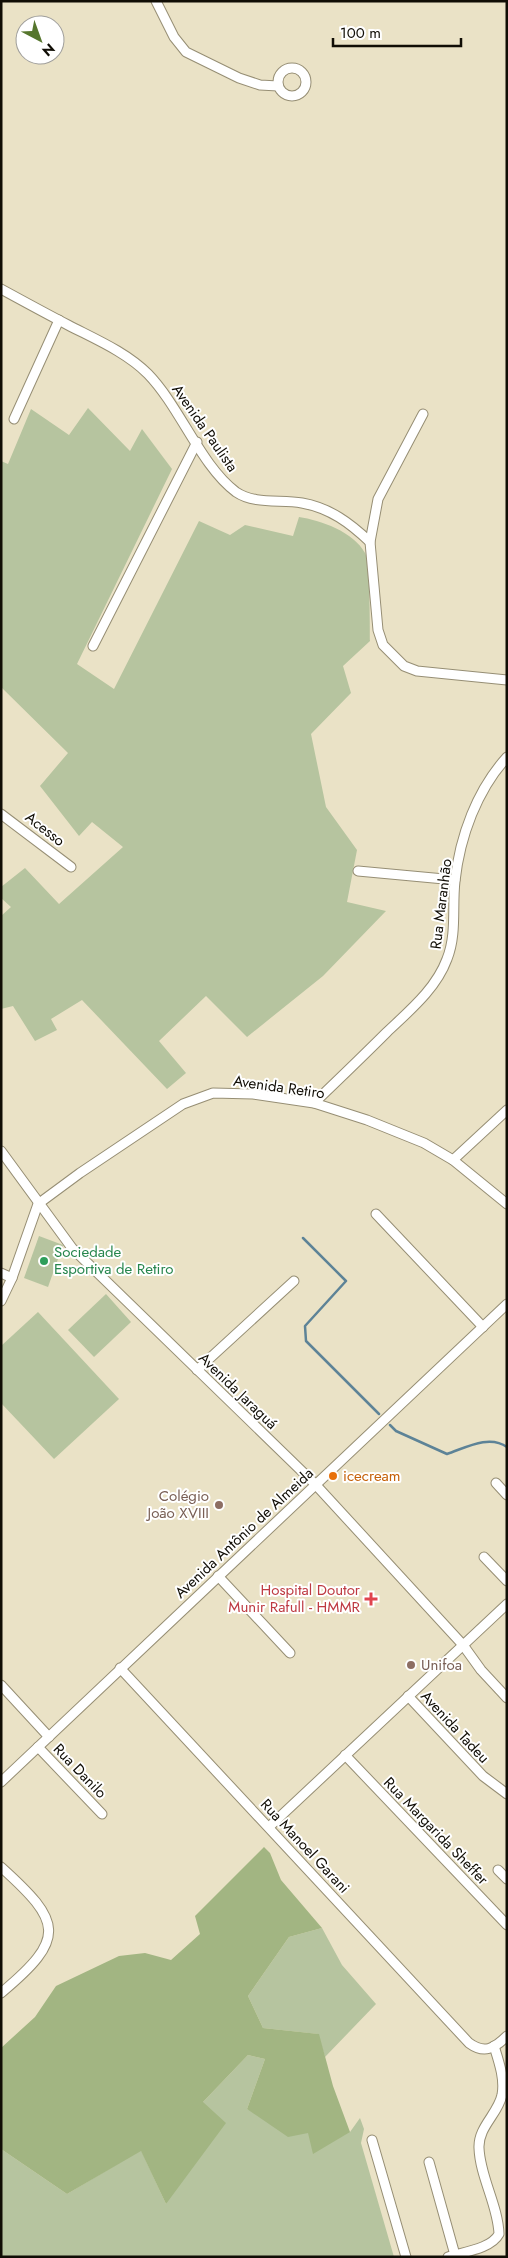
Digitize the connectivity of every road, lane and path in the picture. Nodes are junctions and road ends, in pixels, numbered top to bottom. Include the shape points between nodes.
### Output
1 (156, 1) edge
2 (278, 86) dead end
3 (1, 289) edge
4 (59, 320) junction
5 (423, 414) dead end
6 (14, 420) dead end
7 (197, 442) junction
8 (370, 542) junction
9 (93, 646) dead end
10 (507, 680) edge
11 (505, 762) edge
12 (1, 814) edge
13 (71, 867) dead end
14 (358, 872) dead end
15 (455, 880) junction
16 (314, 1103) junction
17 (507, 1110) edge
18 (1, 1151) edge
19 (453, 1160) junction
20 (38, 1204) junction
21 (507, 1204) edge
22 (376, 1214) dead end
23 (1, 1274) edge
24 (12, 1278) junction
25 (294, 1281) dead end
26 (1, 1301) edge
27 (507, 1304) edge
28 (483, 1326) junction
29 (197, 1370) junction
30 (496, 1483) dead end
31 (315, 1484) junction
32 (507, 1495) edge
33 (484, 1557) dead end
34 (218, 1576) junction
35 (507, 1581) edge
36 (505, 1610) edge
37 (463, 1645) junction
38 (290, 1653) dead end
39 (120, 1668) junction
40 (1, 1685) edge
41 (408, 1696) junction
42 (507, 1698) edge
43 (49, 1736) junction
44 (38, 1747) junction
45 (345, 1755) junction
46 (1, 1782) edge
47 (507, 1794) edge
48 (102, 1814) dead end
49 (269, 1827) junction
50 (1, 1867) edge
51 (498, 1870) dead end
52 (507, 1879) edge
53 (507, 1925) edge
54 (11, 1985) junction
55 (1, 1986) edge
56 (1, 1993) edge
57 (507, 2036) edge
58 (494, 2046) junction
59 (372, 2140) dead end
60 (429, 2162) dead end
61 (451, 2256) edge
62 (406, 2257) edge

1 - 2 street via 174,37 186,52 240,78 260,85
3 - 4 street, Avenida Paulista
4 - 6 street
4 - 7 street, Avenida Paulista via 122,354 147,373
5 - 8 street via 378,499
7 - 8 street, Avenida Paulista via 223,481 238,493 252,499 302,503 327,510 347,521
7 - 9 street
8 - 10 street via 378,630 383,645 393,657 417,671
11 - 15 street, Rua Maranhão via 482,789 462,846
12 - 13 street, Acesso
14 - 15 street
15 - 16 street, Rua Maranhão via 453,937 441,972 413,1007
16 - 19 street, Avenida Retiro via 424,1143
16 - 20 street, Avenida Retiro via 228,1092 200,1097 183,1104 135,1135
17 - 19 street
18 - 20 street, Avenida Jaraguá
19 - 21 street, Avenida Retiro
20 - 24 street
20 - 29 street, Avenida Jaraguá via 72,1248
22 - 28 street
23 - 24 street
24 - 26 street
25 - 29 street
27 - 28 street, Avenida Antônio de Almeida
28 - 31 street, Avenida Antônio de Almeida
29 - 31 street, Avenida Jaraguá
30 - 32 street
31 - 34 street, Avenida Antônio de Almeida
31 - 37 street, Avenida Jaraguá
33 - 35 street
34 - 38 street
34 - 39 street, Avenida Antônio de Almeida
36 - 37 street
37 - 41 street
37 - 42 street, Avenida Jaraguá
39 - 43 street, Avenida Antônio de Almeida
39 - 49 street, Rua Manoel Garani
40 - 43 street
41 - 45 street
41 - 47 street, Avenida Tadeu via 483,1776
43 - 44 street, Avenida Antônio de Almeida
44 - 46 street, Avenida Antônio de Almeida
44 - 48 street, Rua Danilo
45 - 49 street
45 - 53 street, Rua Margarida Sheffer
49 - 58 street, Rua Manoel Garani via 469,2043 479,2050
50 - 54 street via 27,1890 49,1922 50,1936 42,1953
51 - 52 street
54 - 55 street
54 - 56 street
57 - 58 street
58 - 61 street via 503,2090 479,2146 499,2234 493,2242
59 - 62 street
60 - 61 street

